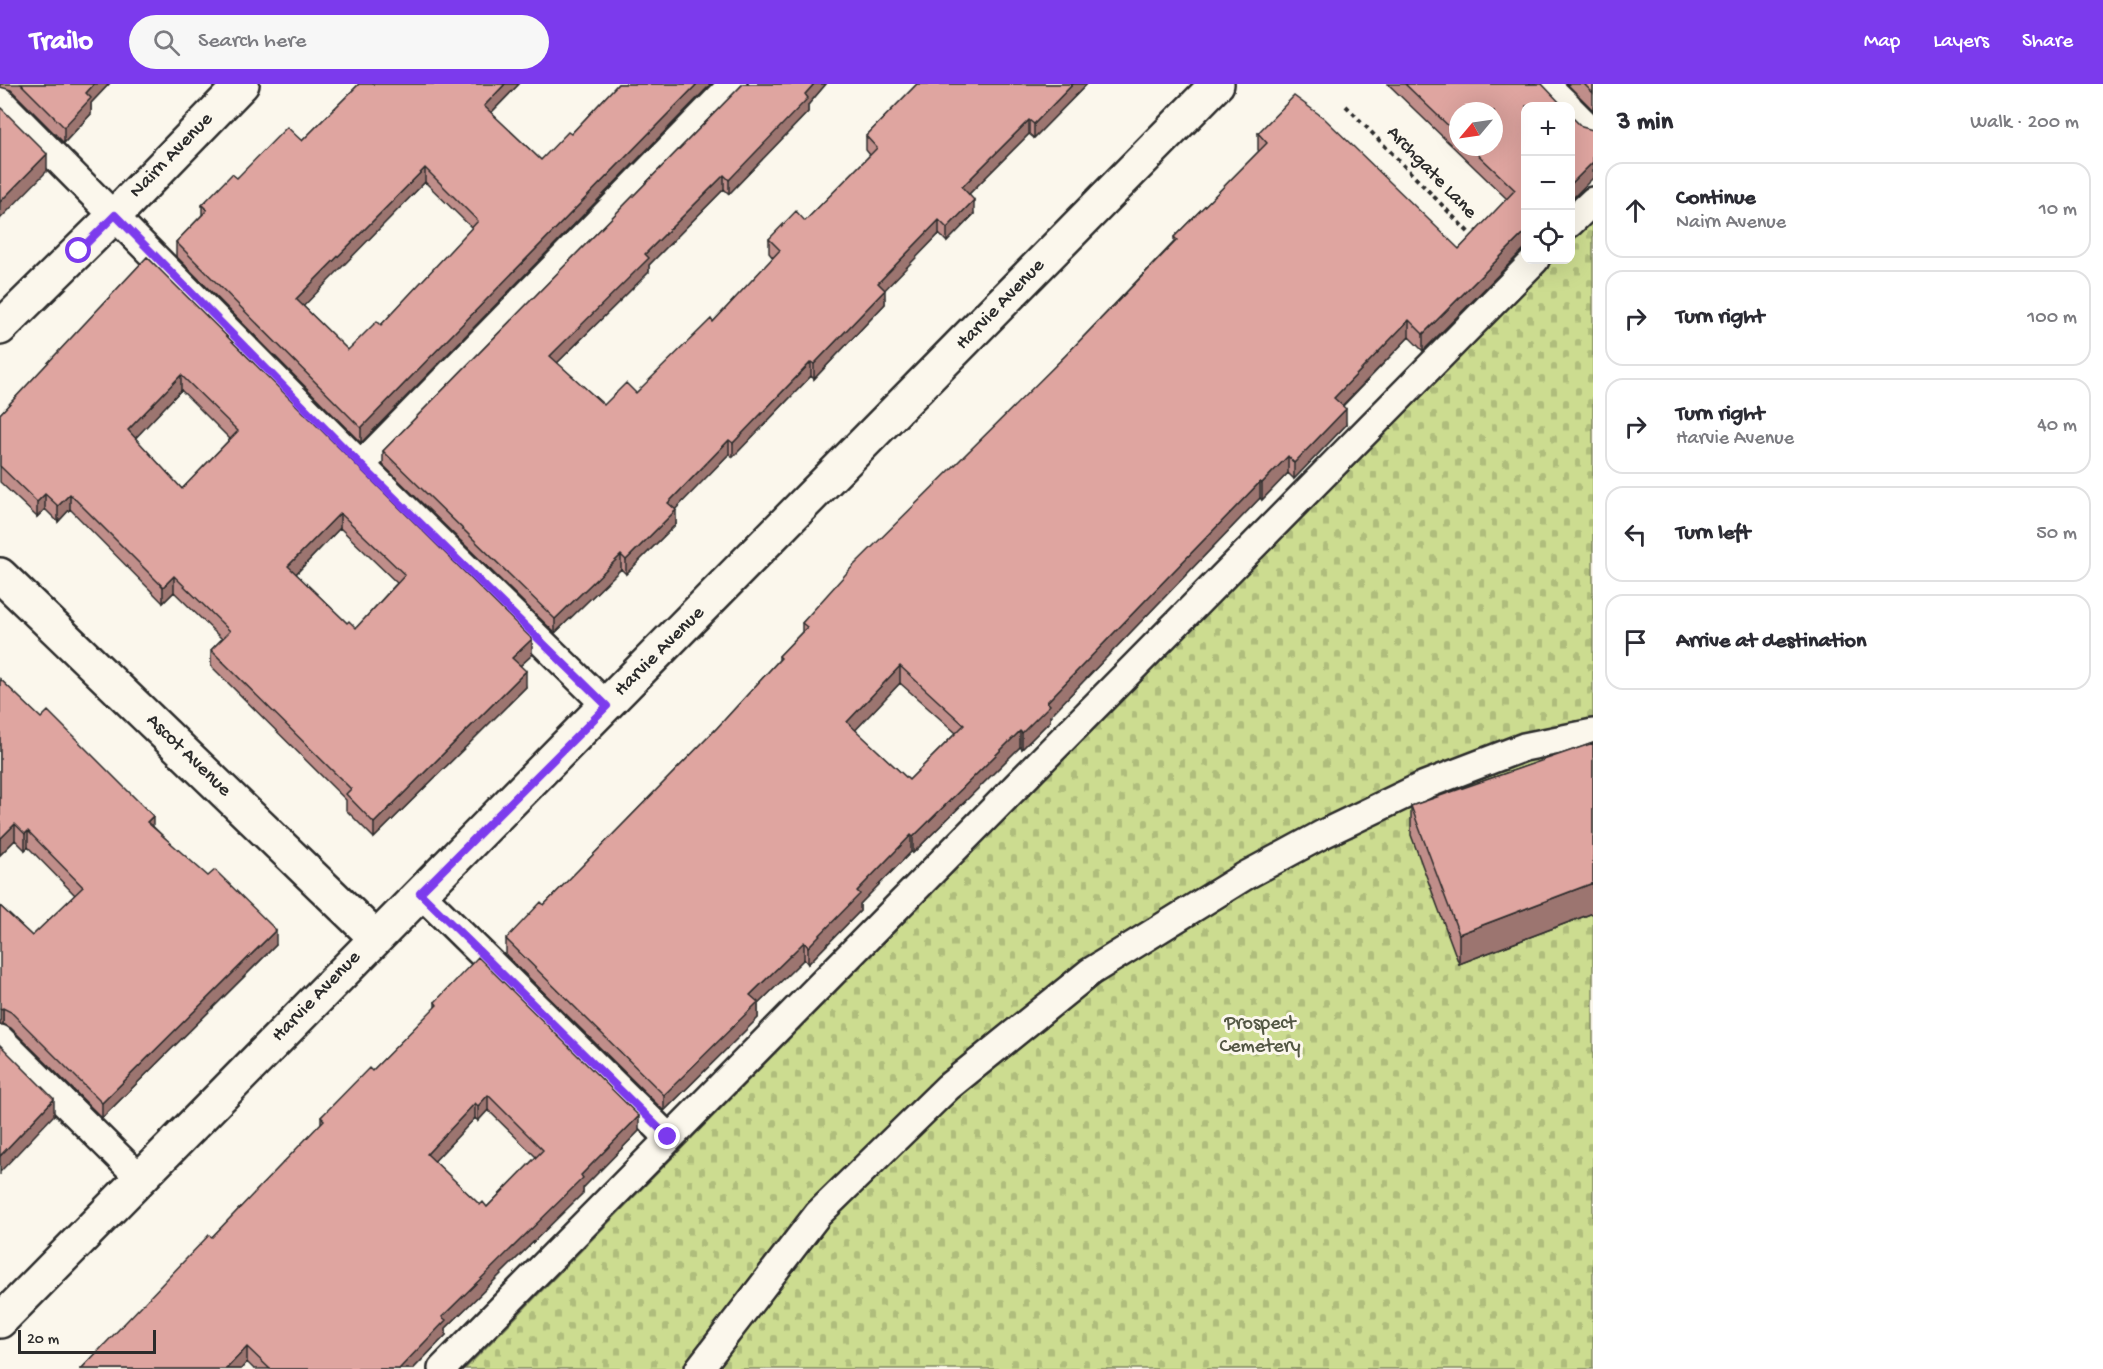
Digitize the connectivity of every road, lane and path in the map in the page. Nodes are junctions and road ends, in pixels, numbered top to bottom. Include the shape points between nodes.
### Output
1 (242, 84) edge
2 (733, 84) edge
3 (1217, 84) edge
4 (1545, 84) edge
5 (0, 101) edge
6 (1563, 102) edge
7 (1346, 106) dead end
8 (1575, 114) edge
9 (1593, 132) edge
10 (1593, 201) edge
11 (115, 215) junction
12 (1575, 218) edge
13 (1478, 243) edge
14 (1531, 264) edge
15 (0, 328) edge
16 (361, 465) junction
17 (0, 575) edge
18 (607, 706) junction
19 (1593, 733) edge
20 (420, 893) junction
21 (375, 937) junction
22 (0, 1039) edge
23 (668, 1137) junction
24 (140, 1178) junction
25 (0, 1321) edge
26 (442, 1369) edge
27 (699, 1369) edge

1 - 11 street, Nairn Avenue
2 - 16 lane
3 - 18 street, Harvie Avenue
4 - 6 lane
5 - 11 lane
7 - 13 path, Archgate Lane
8 - 9 lane
10 - 12 lane
11 - 15 street, Nairn Avenue
11 - 16 lane
14 - 23 lane
16 - 18 lane
17 - 21 street, Ascot Avenue
18 - 20 street, Harvie Avenue
19 - 27 lane via 1524,747 1425,785 1245,876 1090,972 948,1087 818,1214
20 - 21 street, Harvie Avenue
20 - 23 lane
21 - 24 street, Harvie Avenue
22 - 24 lane
23 - 26 lane
24 - 25 street, Harvie Avenue

